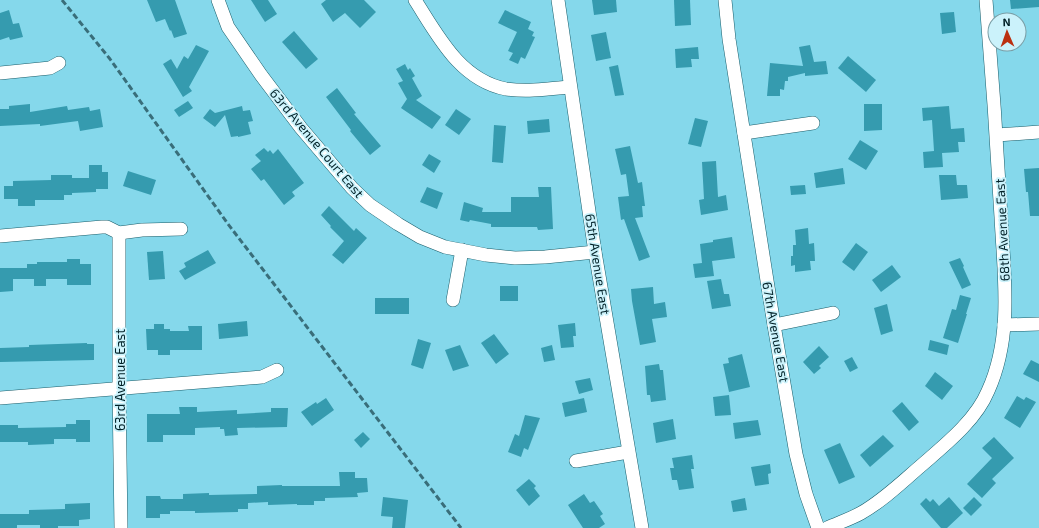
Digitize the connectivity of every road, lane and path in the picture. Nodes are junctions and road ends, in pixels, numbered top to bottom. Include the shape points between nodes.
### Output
1 (218, 0) edge
2 (415, 0) edge
3 (558, 0) edge
4 (725, 0) edge
5 (986, 0) edge
6 (59, 63) dead end
7 (0, 72) edge
8 (570, 87) junction
9 (813, 123) dead end
10 (1039, 132) edge
11 (744, 133) junction
12 (997, 135) junction
13 (181, 229) dead end
14 (120, 233) junction
15 (0, 236) edge
16 (462, 250) junction
17 (596, 252) junction
18 (453, 300) dead end
19 (832, 313) dead end
20 (774, 324) junction
21 (1039, 324) edge
22 (1004, 325) junction
23 (277, 370) dead end
24 (119, 388) junction
25 (0, 398) edge
26 (628, 452) junction
27 (576, 461) dead end
28 (121, 528) edge
29 (642, 528) edge
30 (818, 528) edge
31 (828, 528) edge

1 - 16 street, 63rd Avenue Court East via 228,27 261,75 301,128 352,188 370,205 420,237 445,247
2 - 8 street via 439,40 455,59 489,84 521,90
3 - 8 street, 65th Avenue East
4 - 11 street, 67th Avenue East
5 - 12 street, 68th Avenue East
6 - 7 street via 50,68
8 - 17 street, 65th Avenue East
9 - 11 street
10 - 12 street
11 - 20 street, 67th Avenue East
12 - 22 street, 68th Avenue East via 1006,304
13 - 14 street
14 - 15 street via 102,227
14 - 24 street, 63rd Avenue East
16 - 17 street, 63rd Avenue Court East via 515,258
16 - 18 street
17 - 26 street, 65th Avenue East
19 - 20 street
20 - 30 street, 67th Avenue East via 796,454
21 - 22 street
22 - 31 street, 68th Avenue East via 1000,359 988,393 968,421 943,447 882,499
23 - 24 street via 262,377
24 - 25 street
24 - 28 street, 63rd Avenue East
26 - 27 street
26 - 29 street, 65th Avenue East

